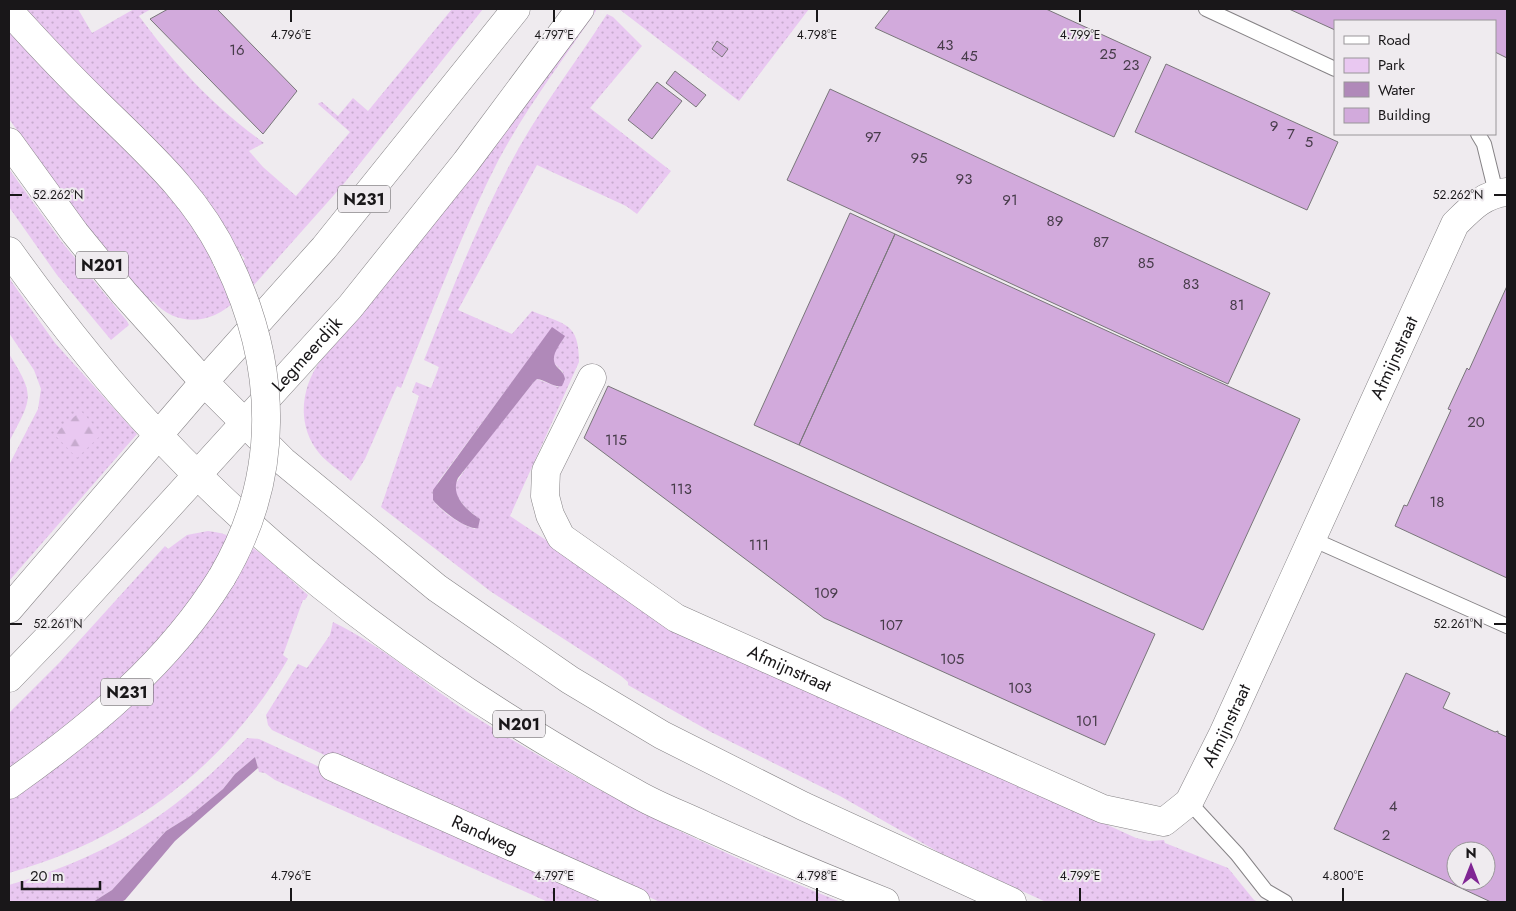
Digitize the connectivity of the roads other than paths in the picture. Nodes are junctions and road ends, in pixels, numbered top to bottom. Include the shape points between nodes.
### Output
1 (516, 9) edge
2 (580, 9) edge
3 (1206, 9) edge
4 (9, 11) edge
5 (1334, 69) edge
6 (1479, 135) edge
7 (9, 142) edge
8 (1502, 192) edge
9 (9, 251) edge
10 (592, 378) dead end
11 (204, 382) junction
12 (244, 423) junction
13 (158, 435) junction
14 (198, 475) junction
15 (1312, 539) junction
16 (9, 609) edge
17 (1507, 626) edge
18 (9, 678) edge
19 (333, 767) dead end
20 (9, 785) edge
21 (1188, 802) junction
22 (636, 902) edge
23 (885, 902) edge
24 (1012, 902) edge
25 (1285, 902) edge

1 - 11 main road, N231 via 324,248
2 - 12 main road, Legmeerdijk via 466,162 350,307
3 - 5 lane
4 - 20 main road, N231, bridge via 66,73 154,159 214,231 240,286 256,332 266,394 266,451 254,508 246,531 201,611 142,678
6 - 8 lane
7 - 11 main road, N201 via 124,294
8 - 15 main road, Afmijnstraat via 1477,202 1455,224
9 - 13 main road, N201 via 84,350
10 - 21 main road, Afmijnstraat via 546,471 545,496 550,515 562,537 676,618 1102,809 1164,822
11 - 12 main road, N201
11 - 13 main road, N231
12 - 14 main road, Legmeerdijk
12 - 24 main road, N201 via 283,462 436,588 570,680 680,744 803,806
13 - 14 main road, N201
13 - 16 main road, N231
14 - 18 main road, Legmeerdijk
14 - 23 main road, N201 via 313,580 360,617 448,680 533,733 637,795 783,862
15 - 17 lane
15 - 21 main road, Afmijnstraat via 1223,734
19 - 22 main road, Randweg
21 - 25 lane via 1237,854 1266,892

